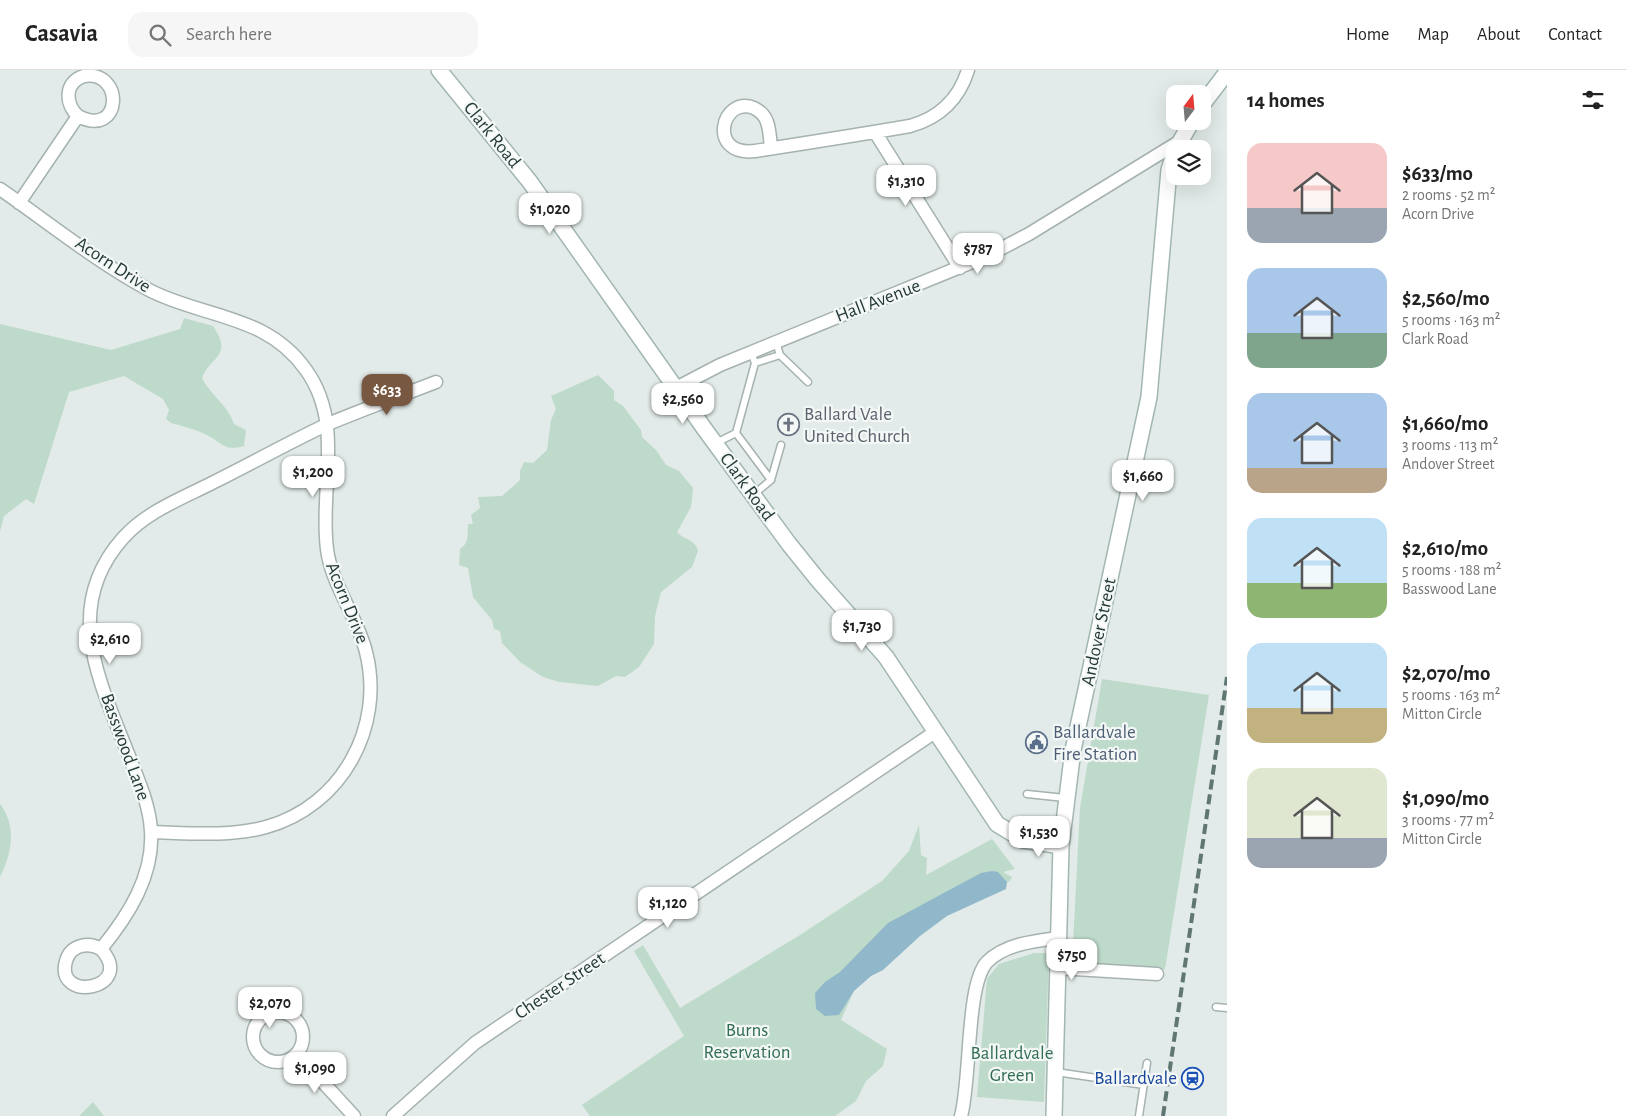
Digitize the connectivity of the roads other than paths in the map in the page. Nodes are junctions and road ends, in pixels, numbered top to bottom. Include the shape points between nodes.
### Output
1 (439, 70) edge
2 (968, 70) edge
3 (1227, 72) edge
4 (1211, 93) edge
5 (78, 116) dead end
6 (875, 132) junction
7 (771, 148) dead end
8 (1166, 153) edge
9 (1168, 185) edge
10 (0, 189) edge
11 (19, 203) junction
12 (960, 268) junction
13 (776, 342) junction
14 (780, 354) junction
15 (753, 357) junction
16 (436, 382) dead end
17 (808, 382) dead end
18 (676, 388) junction
19 (328, 425) junction
20 (736, 433) junction
21 (715, 444) junction
22 (781, 446) dead end
23 (771, 480) junction
24 (753, 495) junction
25 (935, 732) junction
26 (1027, 794) dead end
27 (1065, 798) junction
28 (151, 832) junction
29 (1061, 846) junction
30 (1058, 938) junction
31 (101, 949) dead end
32 (1058, 968) junction
33 (1157, 974) dead end
34 (1216, 1007) dead end
35 (1227, 1008) edge
36 (297, 1054) junction
37 (1147, 1063) dead end
38 (1055, 1071) junction
39 (1144, 1085) junction
40 (354, 1116) edge
41 (392, 1116) edge
42 (961, 1116) edge
43 (1054, 1116) edge
44 (1140, 1116) edge

1 - 18 main road, Clark Road via 530,182
2 - 6 street via 960,90 939,113 915,125
3 - 4 main road
5 - 11 street
6 - 7 street
6 - 12 street
8 - 12 street, Hall Avenue via 1029,234
9 - 27 main road, Andover Street via 1148,398
10 - 11 street, Acorn Drive
11 - 19 street, Acorn Drive via 153,292 235,319 276,341 306,370 325,407
12 - 13 street, Hall Avenue
13 - 14 lane
13 - 15 street, Hall Avenue
14 - 15 lane
14 - 17 lane
15 - 18 street, Hall Avenue
15 - 20 lane
16 - 19 street, Basswood Lane
18 - 21 main road, Clark Road
19 - 28 street, Basswood Lane via 153,513 124,537 95,583 89,616 92,652 139,781
19 - 28 street, Acorn Drive via 326,551 366,649 371,674 368,719 360,744 334,786 319,800 282,822 246,831
20 - 21 lane
20 - 23 lane
21 - 24 main road, Clark Road
22 - 23 lane
23 - 24 lane
24 - 25 main road, Clark Road via 818,580 886,657
25 - 29 main road, Clark Road via 997,824 1023,840
25 - 41 street, Chester Street via 475,1043
26 - 27 lane
27 - 29 main road, Andover Street
28 - 31 street, Basswood Lane via 148,864 138,893 120,926
29 - 30 main road, Andover Street
30 - 32 main road, Andover Street
30 - 42 street via 1007,950 992,958 981,970 975,994 967,1088
32 - 33 street
32 - 38 main road, Andover Street
34 - 35 lane
36 - 36 street via 283,1062 274,1062 260,1054 253,1040 256,1024 262,1017 277,1011 293,1016 303,1030 304,1038
36 - 40 street
37 - 39 lane
38 - 39 lane
38 - 43 main road, Andover Street
39 - 44 lane

